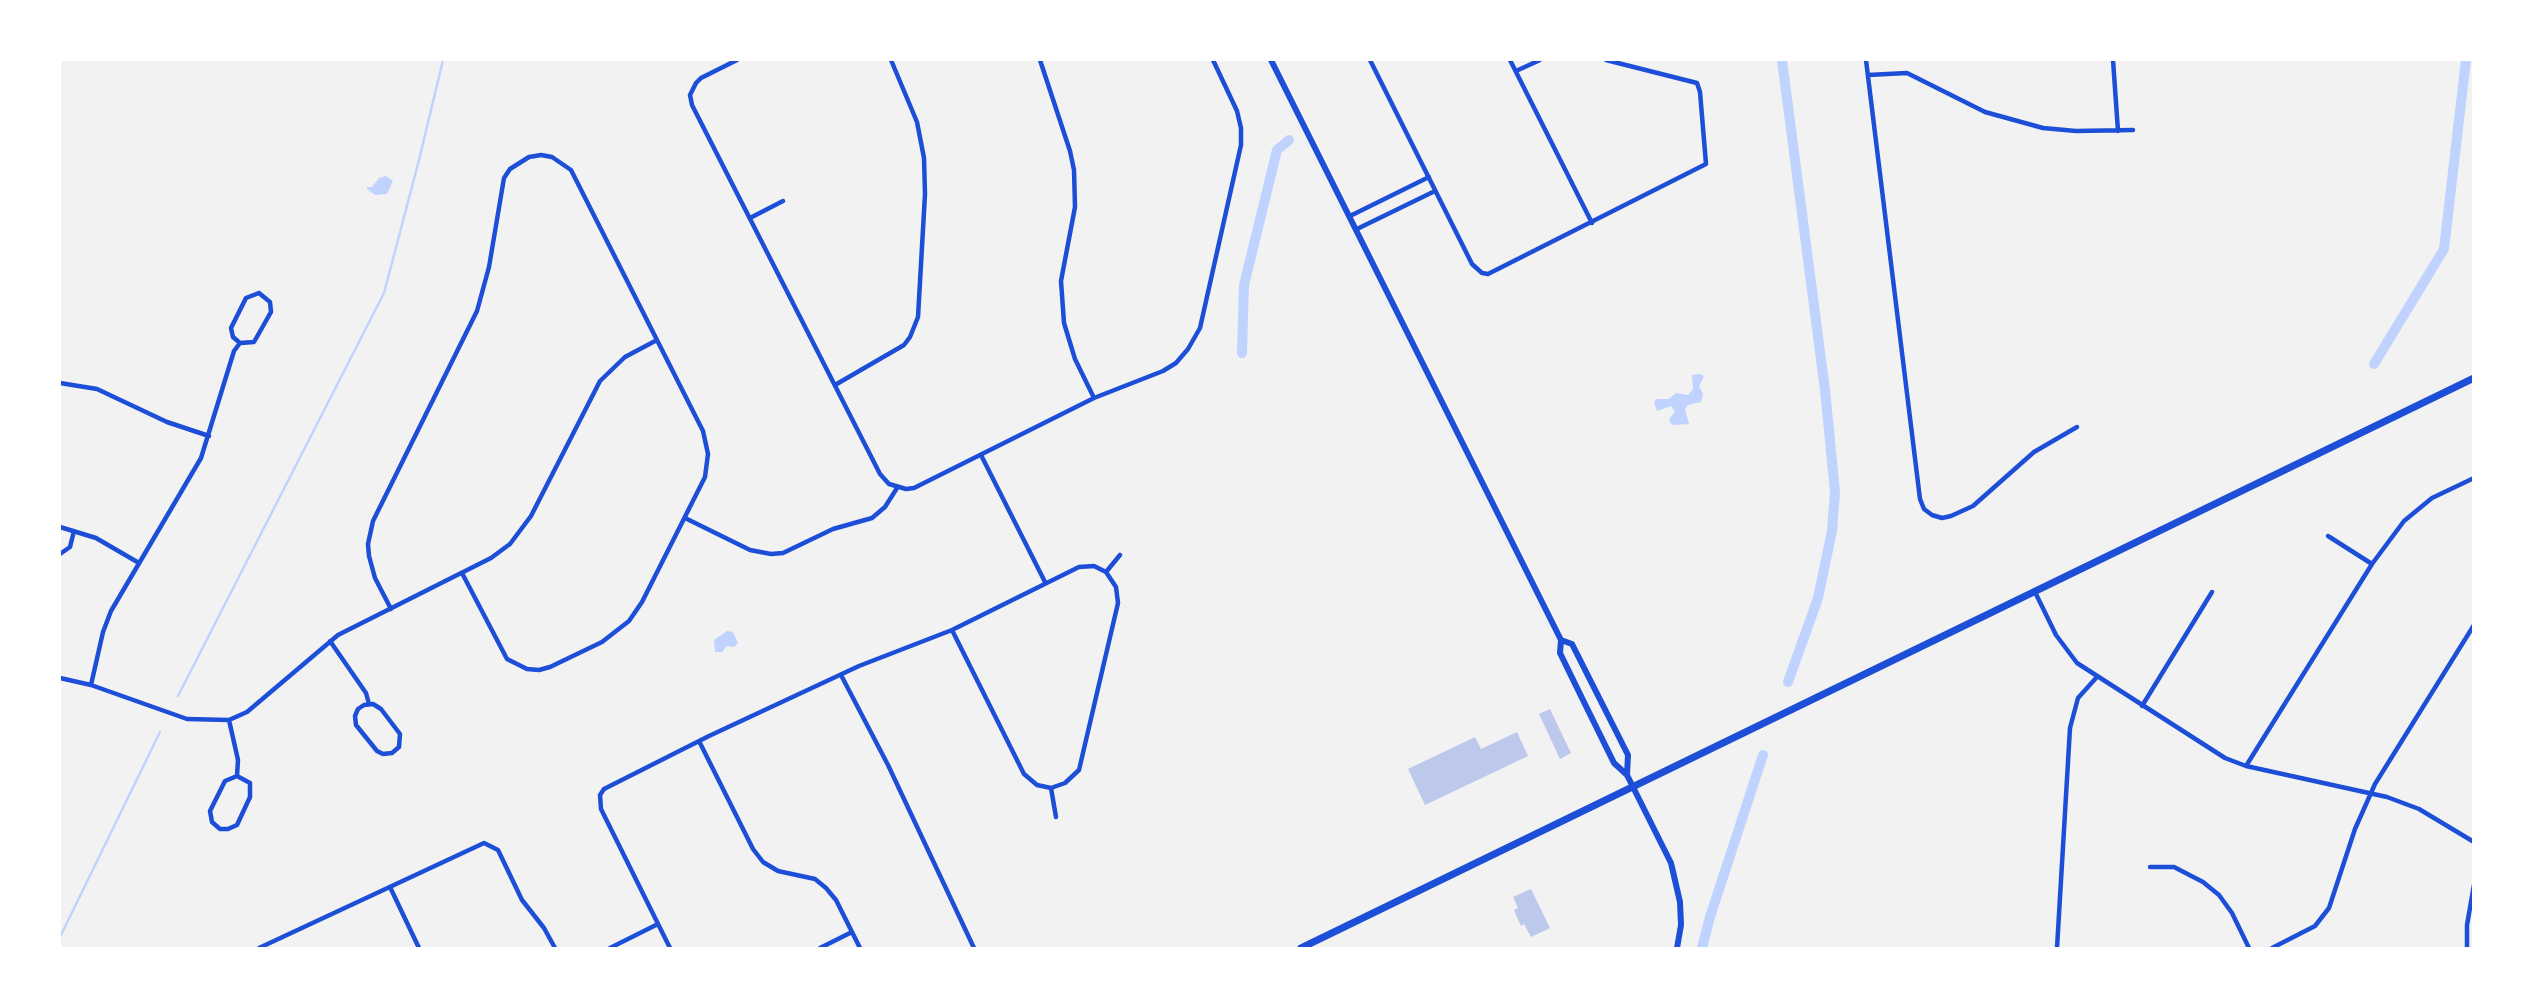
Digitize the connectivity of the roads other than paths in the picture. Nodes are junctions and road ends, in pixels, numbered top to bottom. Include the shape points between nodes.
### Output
1 (737, 60) edge
2 (891, 60) edge
3 (1040, 60) edge
4 (1213, 60) edge
5 (1271, 60) edge
6 (1370, 60) edge
7 (1510, 60) edge
8 (1540, 60) edge
9 (1606, 60) edge
10 (1866, 60) edge
11 (2113, 60) edge
12 (1516, 71) junction
13 (1868, 75) junction
14 (2133, 130) dead end
15 (2118, 131) junction
16 (1429, 177) junction
17 (1435, 191) junction
18 (783, 201) dead end
19 (1350, 216) junction
20 (750, 218) junction
21 (1592, 223) junction
22 (1357, 229) junction
23 (657, 340) junction
24 (240, 343) junction
25 (2473, 378) edge
26 (60, 383) edge
27 (835, 385) junction
28 (1094, 398) junction
29 (2077, 427) dead end
30 (209, 436) junction
31 (981, 455) junction
32 (2473, 478) edge
33 (897, 488) junction
34 (685, 518) junction
35 (60, 527) edge
36 (74, 531) junction
37 (2328, 536) dead end
38 (60, 554) edge
39 (1120, 555) dead end
40 (139, 563) junction
41 (2372, 564) junction
42 (1106, 572) junction
43 (462, 573) junction
44 (1045, 582) junction
45 (2035, 591) junction
46 (2212, 592) dead end
47 (391, 609) junction
48 (2473, 625) edge
49 (952, 630) junction
50 (1561, 640) junction
51 (330, 641) junction
52 (841, 675) junction
53 (60, 678) edge
54 (2096, 678) junction
55 (90, 685) junction
56 (369, 704) junction
57 (2142, 706) junction
58 (229, 720) junction
59 (699, 741) junction
60 (2246, 766) junction
61 (1627, 775) junction
62 (237, 776) junction
63 (1051, 788) junction
64 (1634, 788) junction
65 (2371, 794) junction
66 (1056, 817) dead end
67 (2473, 842) edge
68 (2150, 866) dead end
69 (2473, 885) edge
70 (390, 887) junction
71 (658, 924) junction
72 (852, 932) junction
73 (259, 948) edge
74 (419, 948) edge
75 (555, 948) edge
76 (610, 948) edge
77 (670, 948) edge
78 (820, 948) edge
79 (860, 948) edge
80 (974, 948) edge
81 (1301, 948) edge
82 (1677, 948) edge
83 (2057, 948) edge
84 (2249, 948) edge
85 (2272, 948) edge
86 (2467, 948) edge

1 - 20 street via 701,78 692,89 692,105
2 - 27 street via 917,121 926,181 918,317 910,337 893,352
3 - 28 street via 1075,180 1075,207 1061,281 1064,323
4 - 28 street via 1237,111 1241,145 1200,328 1188,349 1164,371
5 - 19 main road
6 - 16 street
7 - 12 street
8 - 12 street
9 - 21 street via 1697,83 1706,164
10 - 13 street
11 - 15 street
12 - 21 street
13 - 15 street via 1907,73 1960,102 2043,128
13 - 29 street via 1924,509 1942,518 1973,506 2034,452
14 - 15 street
16 - 17 street
16 - 19 street
17 - 21 street via 1472,264 1482,273 1494,272
17 - 22 street
18 - 20 street
19 - 22 main road
20 - 27 street
22 - 50 main road
23 - 34 street via 707,446 705,477
23 - 43 street via 625,357 600,381 518,535 492,558
23 - 47 street via 571,170 541,155 519,161 503,178 477,311 370,532 371,567
24 - 24 street via 231,328 243,302 254,293 264,295 271,307 269,317 254,342
24 - 30 street
25 - 45 main road
26 - 30 street via 97,390
27 - 33 street via 880,474
28 - 31 street
30 - 40 street via 196,469
31 - 33 street via 914,488
31 - 44 street
32 - 41 street via 2432,498 2404,521
33 - 34 street via 885,508 872,518 833,529 783,553 750,550
34 - 43 street via 629,621 602,642 539,670 527,670 507,659
35 - 36 street
36 - 38 street via 70,547
36 - 40 street
37 - 41 street
39 - 42 street
40 - 55 street via 106,621
41 - 60 street
42 - 44 street via 1094,566 1079,567
42 - 63 street via 1116,587 1118,603 1079,770
43 - 47 street
44 - 49 street
45 - 54 street via 2065,650
45 - 64 main road
46 - 57 street
47 - 51 street
48 - 65 street
49 - 52 street
49 - 63 street via 1024,774 1037,785
50 - 61 main road via 1560,653 1614,762
50 - 61 main road via 1572,644 1628,755
51 - 56 street
51 - 58 street via 255,707
52 - 59 street
52 - 80 street
53 - 55 street
54 - 57 street
54 - 83 street via 2078,698 2070,729
55 - 58 street via 187,719
56 - 56 street via 357,712 356,724 377,751 392,753 399,747 400,734 381,709
57 - 60 street via 2225,758
58 - 62 street
59 - 71 street via 608,785 600,795 601,809
59 - 72 street via 763,862 778,871 816,879 836,900
60 - 65 street
61 - 64 main road
62 - 62 street via 225,781 210,811 212,822 220,829 237,825 251,793 250,783
63 - 66 street
64 - 81 main road
64 - 82 main road via 1677,882 1681,925
65 - 67 street via 2409,804
65 - 85 street via 2329,908 2315,926
68 - 84 street via 2174,867 2219,895
69 - 86 street
70 - 73 street
70 - 74 street
70 - 75 street via 479,844 489,844 498,850 522,900
71 - 76 street
71 - 77 street
72 - 78 street
72 - 79 street

